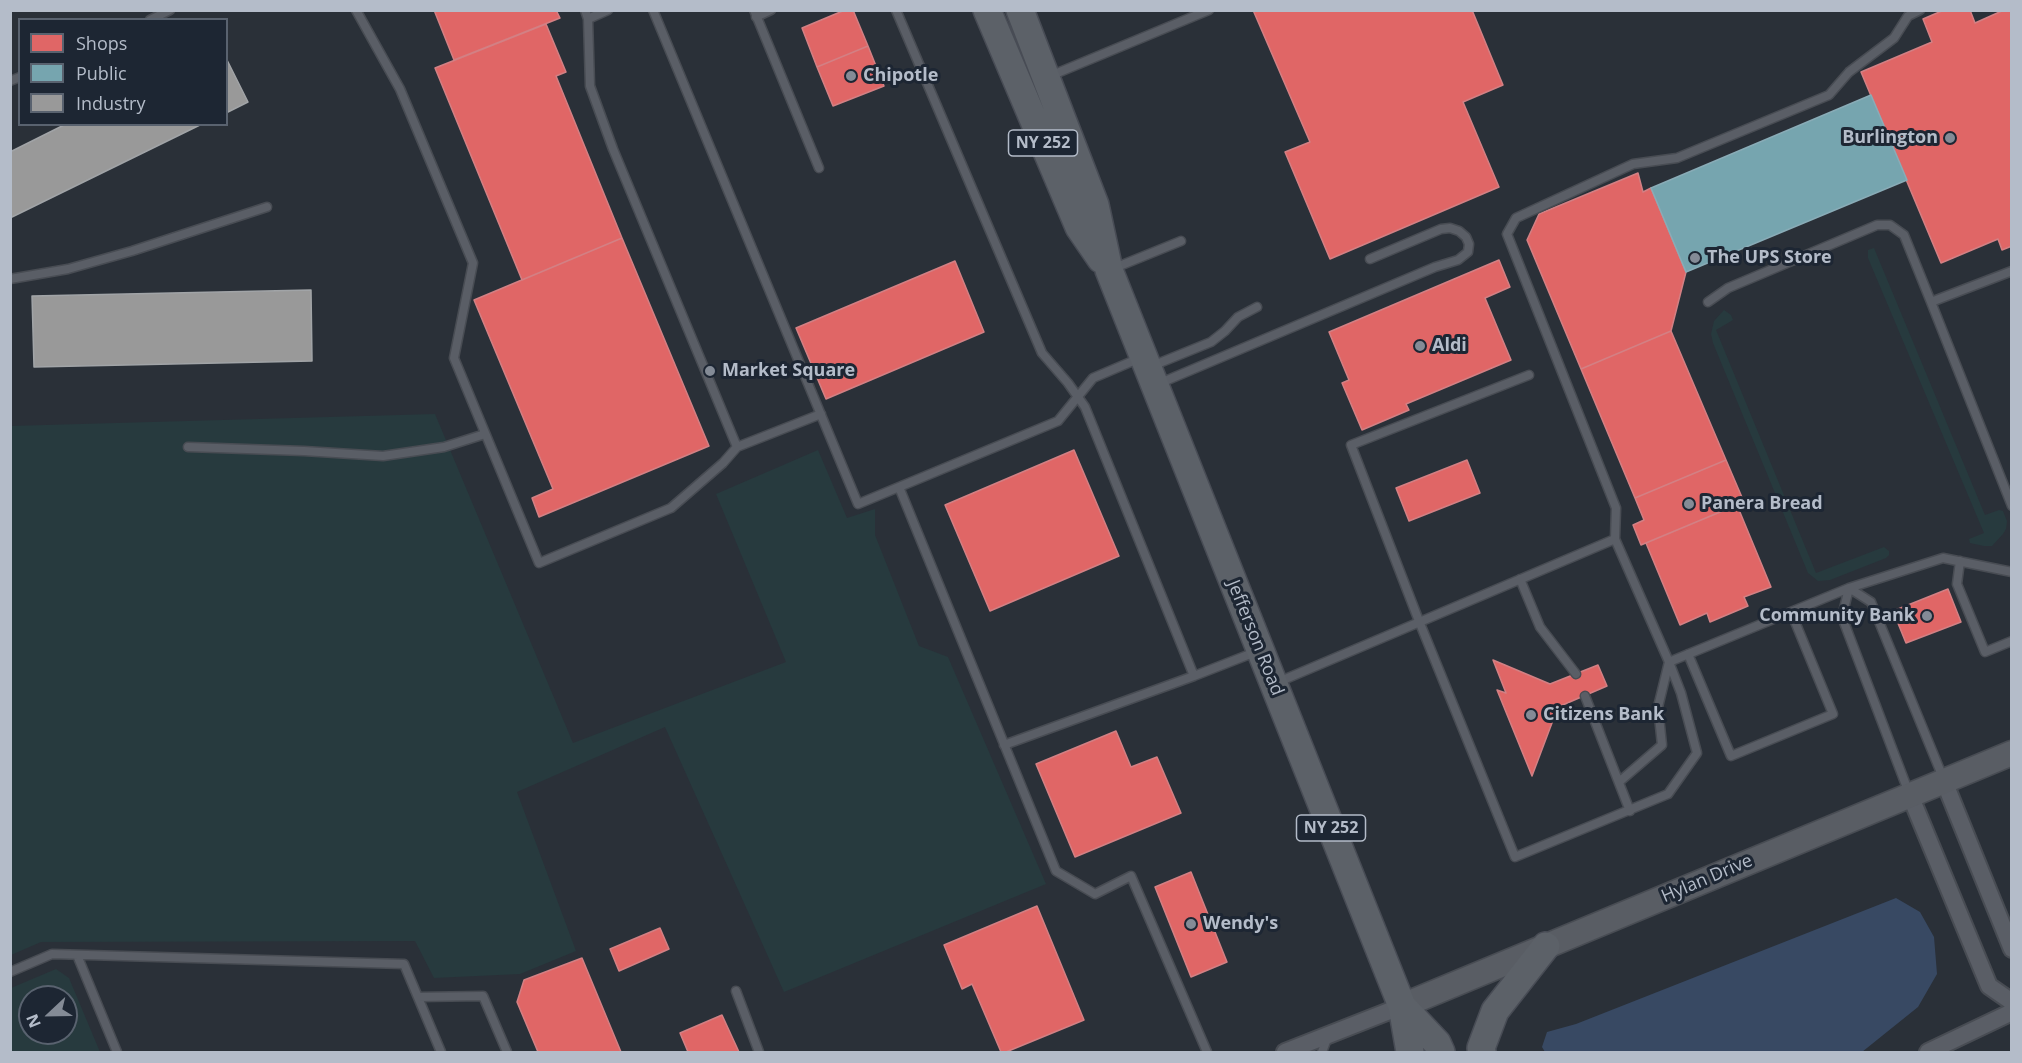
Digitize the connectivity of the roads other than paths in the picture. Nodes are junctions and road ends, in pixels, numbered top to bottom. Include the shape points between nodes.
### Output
1 (170, 10) edge
2 (356, 10) edge
3 (608, 10) edge
4 (653, 10) edge
5 (771, 10) edge
6 (896, 10) edge
7 (987, 10) edge
8 (1020, 10) edge
9 (1209, 10) edge
10 (1920, 10) edge
11 (755, 14) edge
12 (587, 15) edge
13 (154, 18) edge
14 (1047, 78) junction
15 (819, 168) dead end
16 (267, 207) dead end
17 (1181, 241) dead end
18 (1370, 259) dead end
19 (1109, 270) junction
20 (2012, 271) edge
21 (10, 279) edge
22 (1708, 302) dead end
23 (1931, 302) junction
24 (1257, 307) dead end
25 (1148, 370) junction
26 (1529, 375) dead end
27 (1077, 395) junction
28 (821, 414) junction
29 (486, 434) junction
30 (188, 447) dead end
31 (737, 447) junction
32 (899, 487) junction
33 (2010, 500) edge
34 (1615, 539) junction
35 (1960, 561) junction
36 (2012, 572) edge
37 (1520, 579) junction
38 (1850, 588) junction
39 (1791, 612) junction
40 (1419, 621) junction
41 (2012, 640) edge
42 (1260, 650) junction
43 (1688, 654) junction
44 (1669, 662) junction
45 (1576, 674) dead end
46 (1194, 676) junction
47 (1274, 684) junction
48 (1585, 696) dead end
49 (1004, 745) junction
50 (2012, 753) edge
51 (1944, 781) junction
52 (1619, 782) junction
53 (1910, 795) junction
54 (1630, 811) junction
55 (1546, 946) junction
56 (2012, 949) edge
57 (77, 955) junction
58 (10, 972) edge
59 (736, 991) dead end
60 (418, 997) junction
61 (2012, 1002) edge
62 (1402, 1006) junction
63 (2012, 1012) edge
64 (1329, 1035) junction
65 (117, 1053) edge
66 (441, 1053) edge
67 (507, 1053) edge
68 (759, 1053) edge
69 (1207, 1053) edge
70 (1285, 1053) edge
71 (1322, 1053) edge
72 (1410, 1053) edge
73 (1441, 1053) edge
74 (1482, 1053) edge
75 (1928, 1053) edge

1 - 13 lane
2 - 29 lane via 400,89 473,263 454,358
3 - 12 lane
4 - 28 lane
5 - 11 lane
6 - 27 lane via 1042,352
7 - 19 main road, Jefferson Road / NY 252 via 1079,227
8 - 14 main road, Jefferson Road / NY 252
9 - 14 lane
10 - 34 lane via 1908,16 1894,38 1849,72 1829,94 1677,158 1633,164 1516,218 1507,234 1616,508
11 - 15 lane
12 - 31 lane via 590,86
14 - 19 main road, Jefferson Road / NY 252 via 1095,205
16 - 21 lane via 68,269
17 - 19 lane
18 - 25 lane via 1441,229 1459,231 1469,244 1468,252 1458,260
19 - 25 main road, Jefferson Road / NY 252
20 - 23 lane
22 - 23 lane via 1728,288 1877,225 1890,225 1905,235
23 - 33 lane
24 - 25 lane via 1238,317 1211,342
25 - 27 lane via 1093,378
25 - 42 main road, Jefferson Road / NY 252
26 - 40 lane via 1351,446
27 - 32 lane via 1058,421
27 - 46 lane via 1086,407
28 - 31 lane
28 - 32 lane via 858,504
29 - 30 lane via 444,447 383,456
29 - 31 lane via 539,563 671,508
32 - 49 lane
34 - 37 lane
34 - 44 lane
35 - 36 lane
35 - 38 lane via 1943,558
35 - 41 lane via 1958,584 1984,651
37 - 40 lane
37 - 45 lane via 1540,627
38 - 39 lane
38 - 51 lane via 1871,602
38 - 53 lane via 1842,617
39 - 43 lane
39 - 43 lane via 1833,714 1731,756
40 - 47 lane
40 - 54 lane via 1515,857
42 - 46 lane
42 - 47 main road, Jefferson Road / NY 252
43 - 44 lane
44 - 52 lane via 1658,707 1662,745
44 - 54 lane via 1697,753 1668,794
46 - 49 lane
47 - 62 main road, Jefferson Road / NY 252
48 - 52 lane
49 - 69 lane via 1056,871 1095,894 1131,876
50 - 51 main road, Hylan Drive
51 - 53 main road, Hylan Drive
51 - 56 street
52 - 54 lane
53 - 55 main road, Hylan Drive
53 - 61 street via 1989,986
55 - 62 main road, Hylan Drive
55 - 74 main road via 1495,1011
57 - 58 lane via 52,954
57 - 60 lane via 404,964
57 - 65 lane
59 - 68 lane
60 - 66 lane
60 - 67 lane via 483,996
62 - 64 street
62 - 72 main road, Jefferson Road / NY 252
62 - 73 main road, Jefferson Road / NY 252 via 1437,1043
63 - 75 street
64 - 70 street
64 - 71 lane

